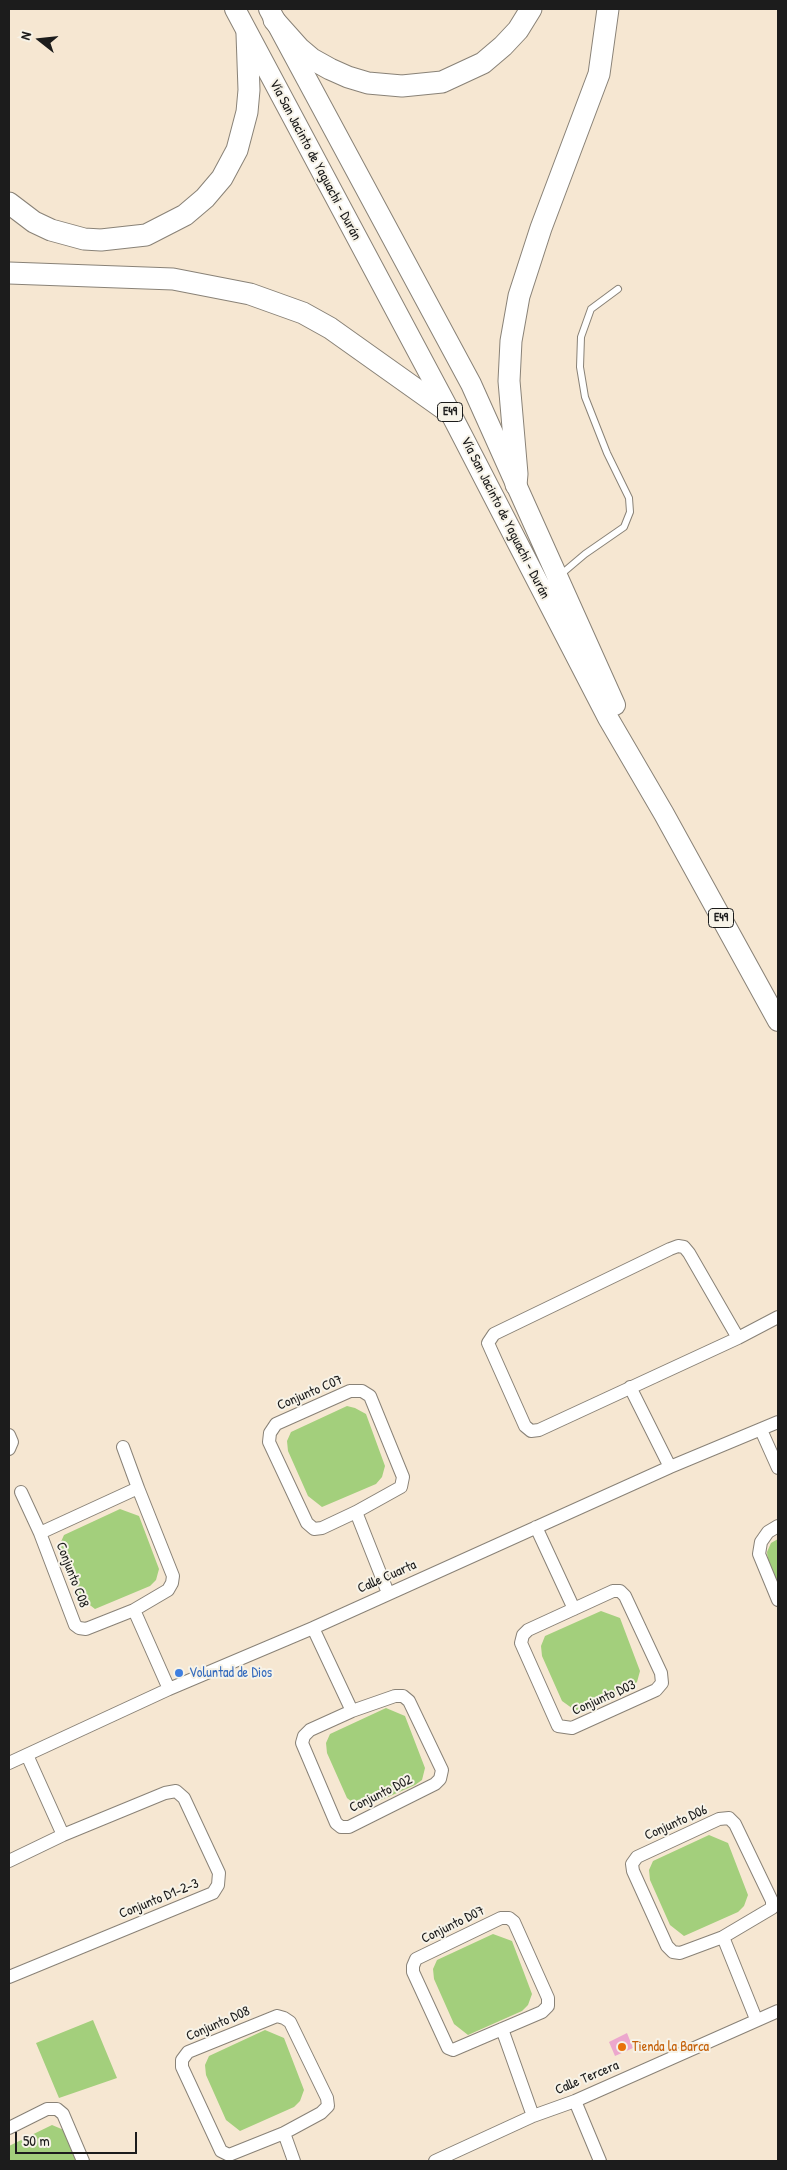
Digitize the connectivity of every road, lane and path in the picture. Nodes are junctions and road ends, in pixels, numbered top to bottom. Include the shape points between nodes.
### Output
1 (235, 9) edge
2 (531, 9) edge
3 (608, 9) edge
4 (272, 14) edge
5 (247, 34) junction
6 (9, 203) edge
7 (9, 273) edge
8 (618, 289) dead end
9 (451, 414) junction
10 (516, 485) junction
11 (558, 577) junction
12 (664, 814) junction
13 (778, 1021) edge
14 (778, 1317) edge
15 (738, 1338) junction
16 (630, 1387) junction
17 (778, 1422) edge
18 (761, 1430) junction
19 (9, 1435) edge
20 (123, 1448) dead end
21 (9, 1449) edge
22 (670, 1467) junction
23 (778, 1468) edge
24 (138, 1488) junction
25 (21, 1492) dead end
26 (356, 1512) junction
27 (778, 1526) edge
28 (536, 1527) junction
29 (40, 1533) junction
30 (388, 1593) junction
31 (778, 1600) edge
32 (574, 1609) junction
33 (134, 1610) junction
34 (313, 1628) junction
35 (169, 1689) junction
36 (352, 1711) junction
37 (27, 1755) junction
38 (9, 1763) edge
39 (63, 1835) junction
40 (9, 1861) edge
41 (723, 1937) junction
42 (9, 1977) edge
43 (778, 2011) edge
44 (756, 2019) junction
45 (502, 2029) junction
46 (575, 2101) junction
47 (533, 2116) junction
48 (9, 2128) edge
49 (284, 2132) junction
50 (82, 2161) edge
51 (294, 2161) edge
52 (435, 2161) edge
53 (600, 2161) edge

1 - 5 main road, Vía San Jacinto de Yaguachi - Durán / E49
2 - 4 highway via 518,30 482,63 442,82 402,86 368,83 330,69 299,48
3 - 10 highway via 599,74 540,228 511,341 509,381
4 - 10 main road, Vía San Jacinto de Yaguachi - Durán / E49 via 471,384
5 - 6 highway via 249,90 237,150 222,178 185,215 146,235 101,240 51,230
5 - 9 main road, Vía San Jacinto de Yaguachi - Durán / E49
7 - 9 highway via 173,279 250,294 303,313 330,328
8 - 11 lane via 591,309 581,336 580,367 585,397 607,453 630,498 630,512 624,527
9 - 12 main road, Vía San Jacinto de Yaguachi - Durán / E49 via 608,718
10 - 11 main road, Vía San Jacinto de Yaguachi - Durán / E49
11 - 12 main road, Vía San Jacinto de Yaguachi - Durán / E49
12 - 13 main road, Vía San Jacinto de Yaguachi - Durán / E49
14 - 15 street
15 - 16 street
15 - 16 street via 689,1253 678,1246 494,1334 489,1340 525,1426 531,1431
16 - 22 street
17 - 18 street, Calle Cuarta
18 - 22 street, Calle Cuarta
18 - 23 street
19 - 21 street via 12,1442
20 - 24 street, Conjunto C08
22 - 28 street, Calle Cuarta
24 - 29 street, Conjunto C08
24 - 33 street, Conjunto C08 via 173,1576 168,1590
25 - 29 street, Conjunto C08
26 - 26 street, Conjunto C07 via 401,1487 403,1477 370,1396 362,1391 350,1391 276,1424 269,1442 307,1523 314,1530
26 - 30 street
27 - 31 street via 761,1542 759,1554
28 - 30 street, Calle Cuarta
28 - 32 street
29 - 33 street, Conjunto C08 via 75,1625 86,1629
30 - 34 street, Calle Cuarta
32 - 32 street, Conjunto D03 via 528,1630 521,1643 558,1726 565,1729 656,1690 662,1683 662,1673 620,1591 612,1591
33 - 35 street
34 - 35 street, Calle Cuarta
34 - 36 street
35 - 37 street, Calle Cuarta
36 - 36 street, Conjunto D02 via 310,1730 302,1743 336,1823 350,1827 435,1784 442,1770 409,1701 403,1696
37 - 38 street, Calle Cuarta
37 - 39 street
39 - 40 street, Conjunto D1-2-3
39 - 42 street, Conjunto D1-2-3 via 165,1792 176,1791 184,1798 219,1873 218,1885 213,1893
41 - 41 street, Conjunto D06 via 772,1908 772,1901 735,1824 729,1818 719,1819 637,1856 632,1864 632,1871 667,1946 673,1952 680,1953
41 - 44 street
43 - 44 street, Calle Tercera
44 - 46 street, Calle Tercera
45 - 45 street, Conjunto D07 via 542,2012 548,2006 548,1998 514,1922 509,1918 501,1918 416,1959 413,1972 448,2048 458,2049
45 - 47 street
46 - 47 street, Calle Tercera
46 - 53 street
47 - 52 street, Calle Tercera
48 - 50 street via 47,2109 57,2109 63,2114
49 - 49 street, Conjunto D08 via 328,2106 290,2022 277,2016 188,2052 182,2060 182,2067 221,2151 229,2155
49 - 51 street

